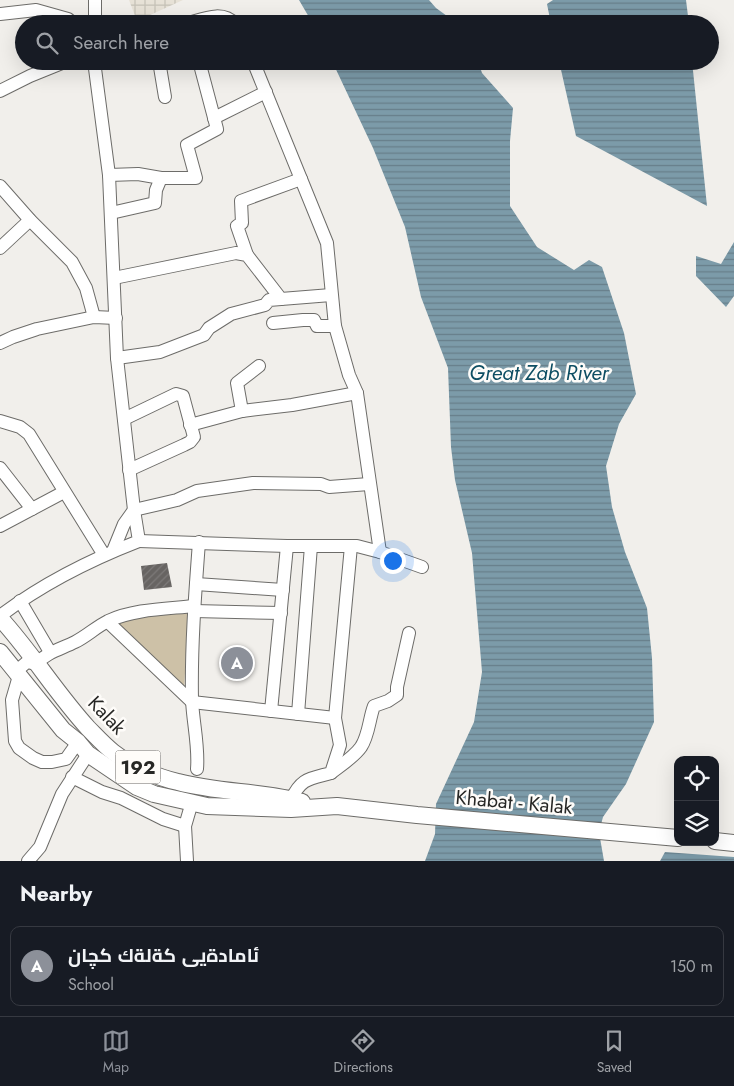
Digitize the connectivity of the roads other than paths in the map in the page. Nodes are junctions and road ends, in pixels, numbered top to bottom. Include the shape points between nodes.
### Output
1 (95, 0) edge
2 (0, 14) edge
3 (54, 15) edge
4 (96, 15) edge
5 (45, 70) edge
6 (95, 70) edge
7 (161, 70) edge
8 (201, 70) edge
9 (257, 70) edge
10 (0, 91) edge
11 (266, 92) junction
12 (166, 97) dead end
13 (216, 124) junction
14 (109, 175) junction
15 (161, 178) junction
16 (301, 180) junction
17 (0, 186) edge
18 (111, 213) junction
19 (30, 220) junction
20 (0, 248) edge
21 (246, 255) junction
22 (114, 278) junction
23 (331, 295) junction
24 (281, 299) junction
25 (94, 317) junction
26 (116, 318) junction
27 (272, 323) dead end
28 (335, 326) junction
29 (0, 343) edge
30 (117, 358) junction
31 (259, 366) dead end
32 (357, 393) junction
33 (242, 411) junction
34 (124, 420) junction
35 (0, 421) edge
36 (190, 425) junction
37 (0, 468) edge
38 (129, 470) junction
39 (369, 484) junction
40 (64, 492) junction
41 (32, 509) junction
42 (134, 510) junction
43 (0, 526) edge
44 (139, 541) junction
45 (199, 542) junction
46 (287, 546) junction
47 (310, 546) junction
48 (351, 546) junction
49 (380, 552) junction
50 (108, 553) junction
51 (422, 567) dead end
52 (196, 584) junction
53 (283, 590) junction
54 (20, 601) junction
55 (194, 609) junction
56 (281, 613) junction
57 (0, 617) edge
58 (108, 622) junction
59 (14, 633) junction
60 (409, 633) dead end
61 (0, 647) edge
62 (0, 652) edge
63 (50, 652) junction
64 (36, 664) junction
65 (19, 676) junction
66 (192, 702) junction
67 (271, 711) junction
68 (298, 714) junction
69 (335, 718) junction
70 (83, 748) junction
71 (196, 769) dead end
72 (331, 774) junction
73 (72, 778) junction
74 (291, 800) junction
75 (192, 802) junction
76 (337, 806) junction
77 (185, 826) junction
78 (674, 838) edge
79 (719, 841) edge
80 (734, 843) edge
81 (28, 861) edge
82 (187, 861) edge

1 - 4 street
2 - 3 street via 36,10
5 - 10 street
6 - 14 street
7 - 12 street
8 - 13 street
9 - 11 street
11 - 13 street
11 - 16 street
13 - 15 street via 187,145 196,178
14 - 15 street via 138,174
14 - 18 street
15 - 18 street via 155,203
16 - 21 street via 241,201 242,223 237,226
16 - 23 street via 327,243
17 - 19 street
18 - 22 street
19 - 20 street
19 - 25 street via 72,262 86,288
21 - 22 street via 236,253
21 - 24 street
22 - 26 street
23 - 24 street
23 - 28 street
24 - 30 street via 231,314 204,335 160,352
25 - 26 street
25 - 29 street via 37,329
26 - 30 street
27 - 28 street via 314,320 318,326
28 - 32 street
30 - 34 street
31 - 33 street via 237,383
32 - 33 street
32 - 39 street
33 - 36 street
34 - 36 street via 176,394 183,396
34 - 38 street
35 - 40 street via 20,427 29,434
36 - 38 street via 194,437 190,442
37 - 41 street
38 - 42 street
39 - 42 street via 253,483 197,490 177,500
39 - 49 street
40 - 41 street
40 - 50 street
41 - 43 street
42 - 44 street
42 - 50 street
44 - 45 street
44 - 50 street
45 - 46 street
45 - 52 street
46 - 47 street
46 - 53 street
47 - 48 street
47 - 68 street
48 - 49 street
48 - 69 street
49 - 51 street
50 - 54 street
52 - 53 street
52 - 55 street
53 - 56 street
54 - 57 street
54 - 63 street
55 - 56 street
55 - 58 street via 134,613
55 - 66 street
56 - 67 street
57 - 59 main road, Kalak / 192
58 - 63 street via 85,637
58 - 66 street
59 - 61 main road via 10,643
59 - 64 main road, Kalak / 192
60 - 72 street via 397,695 374,706 361,748
62 - 65 main road, 192
63 - 64 street
64 - 65 street via 24,664
64 - 74 main road, Kalak / 192 via 96,736 133,765 178,782
65 - 70 main road, 192 via 63,730
65 - 70 street via 12,700 15,741 19,748 42,762 66,759
66 - 67 street
66 - 71 street via 198,754
67 - 68 street
68 - 69 street
69 - 72 street via 340,745
70 - 73 street
70 - 75 main road, 192 via 137,787
72 - 74 street via 307,779 297,787
73 - 77 street via 162,819
73 - 81 street via 40,847
74 - 76 main road, Kalak / 192 via 315,806
75 - 76 main road, 192 via 247,809
75 - 77 street
76 - 78 main road, Khabat - Kalak / 192
77 - 82 street
79 - 80 main road

